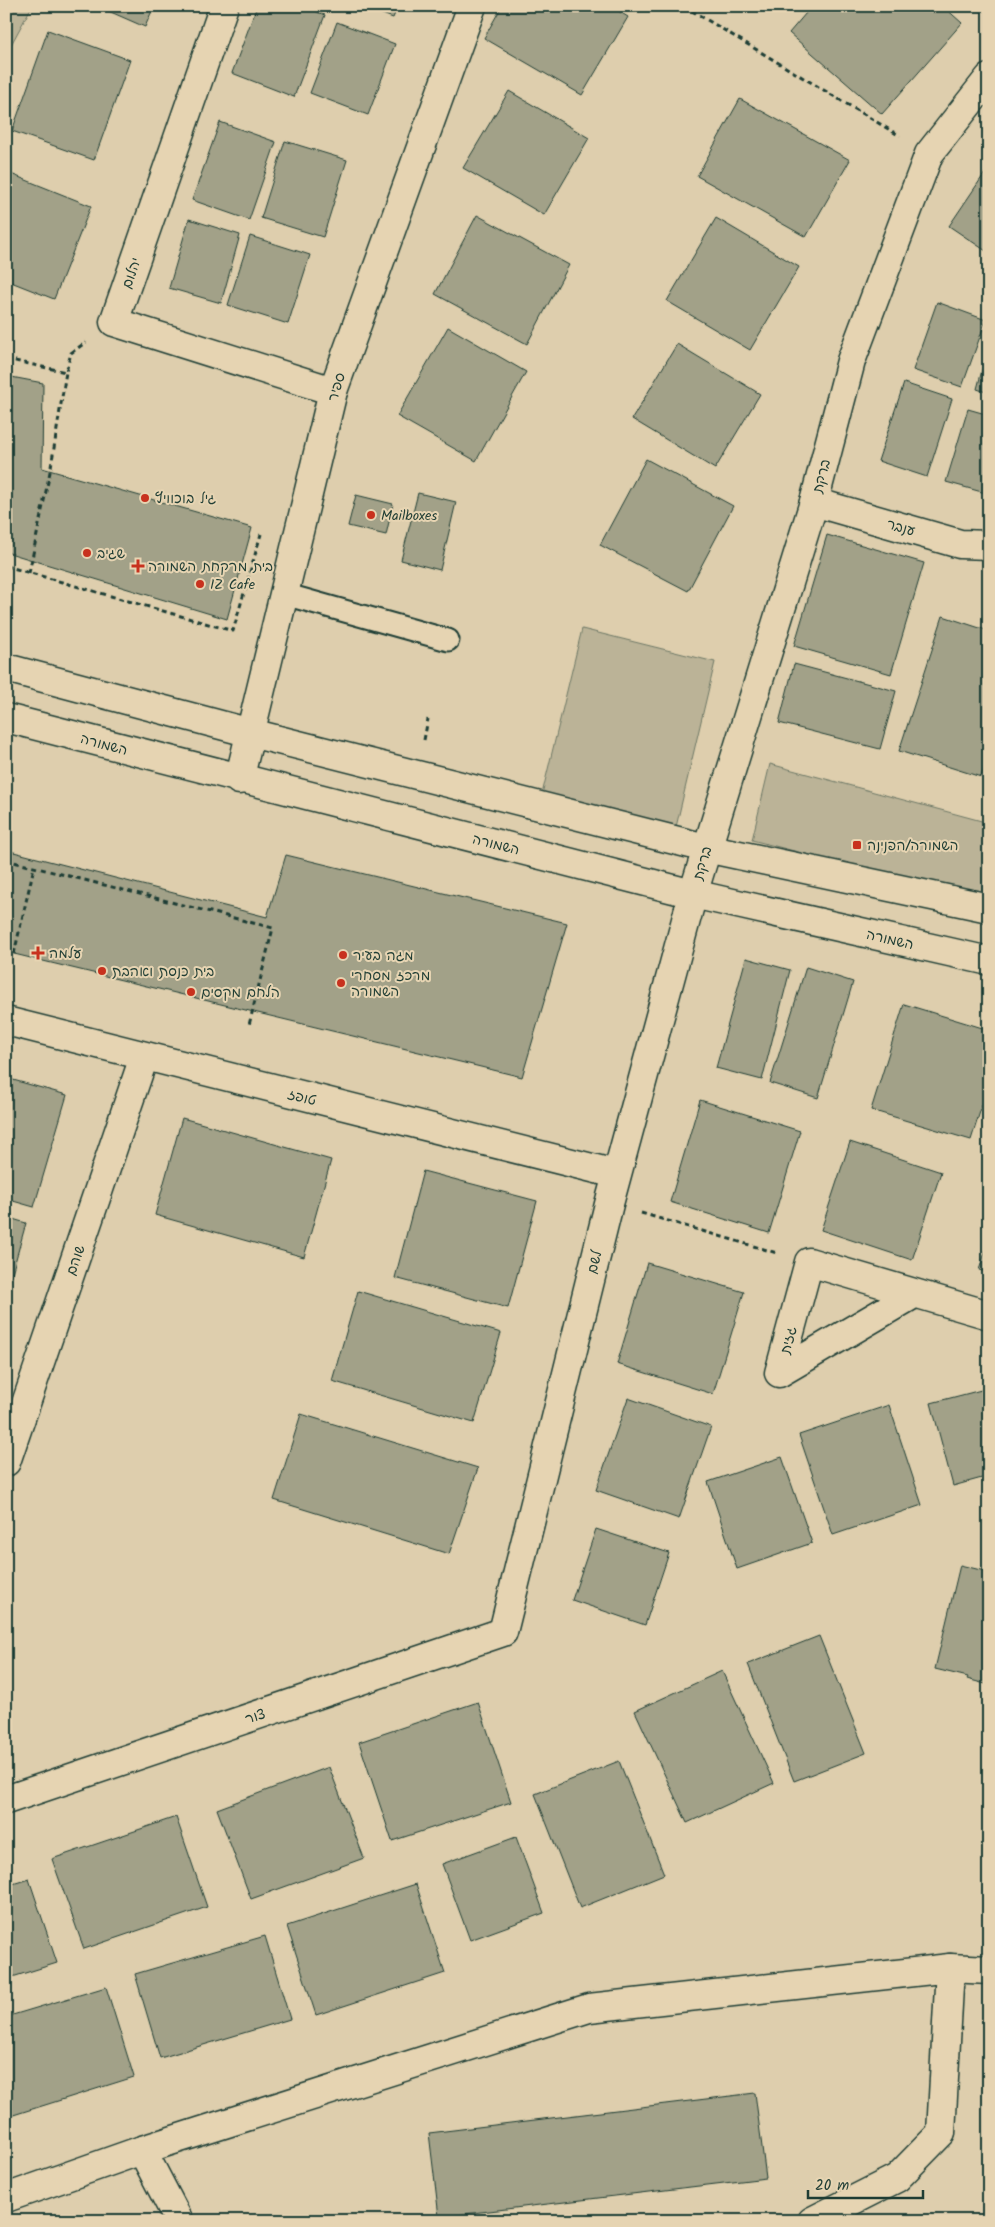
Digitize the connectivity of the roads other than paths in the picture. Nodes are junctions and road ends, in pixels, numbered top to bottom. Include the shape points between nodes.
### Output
1 (224, 6) edge
2 (472, 6) edge
3 (989, 78) edge
4 (333, 391) junction
5 (814, 502) junction
6 (989, 545) edge
7 (284, 594) junction
8 (448, 640) dead end
9 (6, 668) edge
10 (6, 718) edge
11 (251, 733) junction
12 (240, 780) junction
13 (706, 848) junction
14 (693, 894) junction
15 (989, 908) edge
16 (989, 961) edge
17 (6, 1022) edge
18 (144, 1057) junction
19 (607, 1173) junction
20 (914, 1294) junction
21 (989, 1315) edge
22 (6, 1462) edge
23 (503, 1632) joint
24 (6, 1800) edge
25 (950, 1968) junction
26 (989, 1970) edge
27 (142, 2150) junction
28 (6, 2198) edge
29 (179, 2221) edge
30 (812, 2221) edge

1 - 4 street, יהלום via 114,322
2 - 4 street, ספיר
3 - 5 street, ברקת via 929,154 852,361
4 - 7 street, ספיר
5 - 6 street, ענבר via 960,544
5 - 13 street, ברקת
7 - 8 lane
7 - 11 street, ספיר
9 - 11 street
10 - 12 street, השמורה
11 - 12 street, ספיר
11 - 13 street
12 - 14 street, השמורה
13 - 14 street, ברקת
13 - 15 street
14 - 16 street, השמורה
14 - 19 street
17 - 18 street, טופז
18 - 19 street, טופז
18 - 22 street, שוהם
19 - 23 street, לשם via 609,1204
20 - 20 street, גזית via 809,1262 779,1373
20 - 21 street
23 - 24 street, צור
25 - 26 street
25 - 27 street via 589,2008
25 - 30 street via 941,2133 897,2178
27 - 28 street
27 - 29 street

